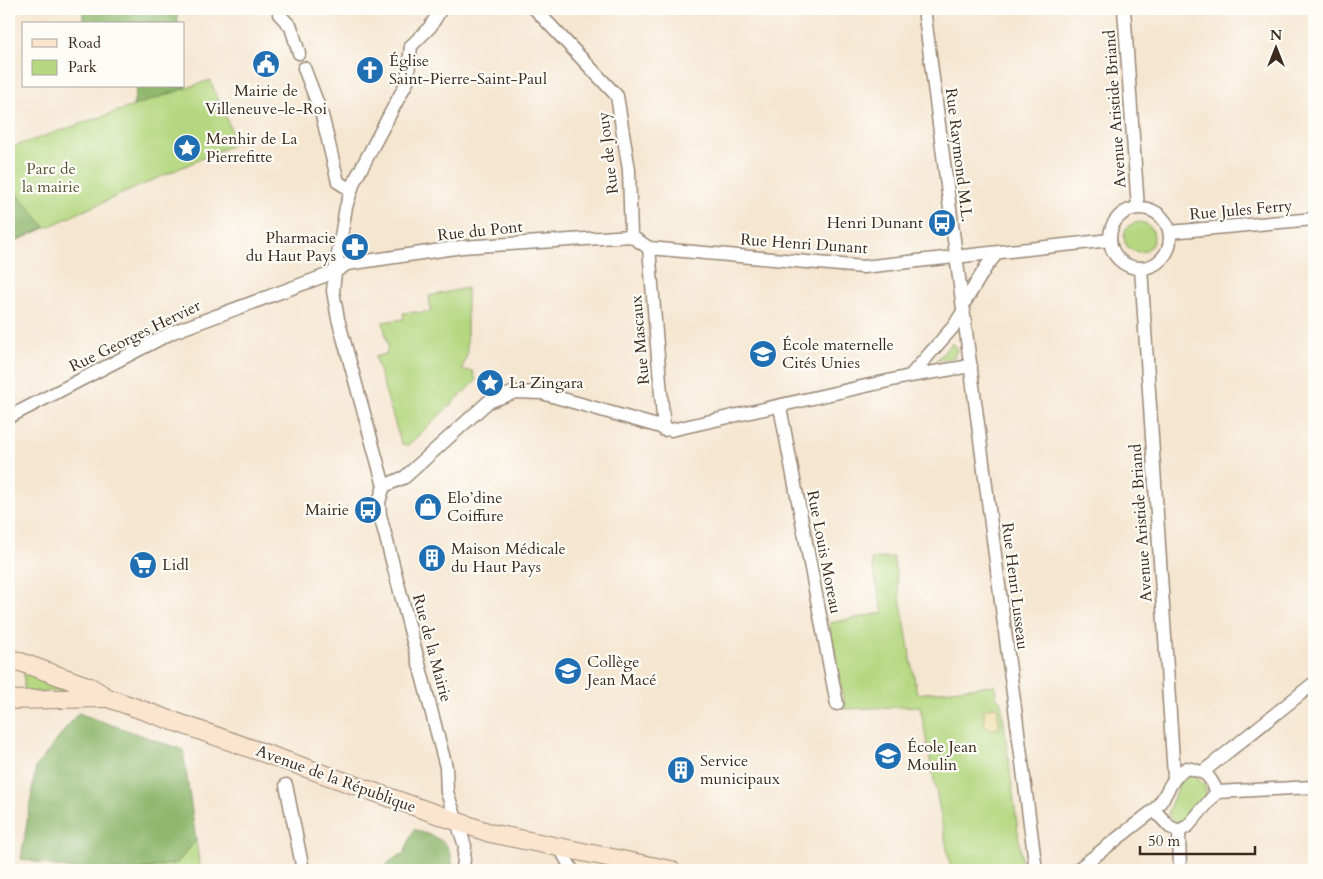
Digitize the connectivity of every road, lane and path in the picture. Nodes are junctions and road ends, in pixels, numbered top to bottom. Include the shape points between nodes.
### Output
1 (441, 9) edge
2 (535, 9) edge
3 (924, 9) edge
4 (1124, 9) edge
5 (279, 14) dead end
6 (299, 54) dead end
7 (304, 68) dead end
8 (351, 190) junction
9 (1138, 208) junction
10 (1314, 219) edge
11 (1170, 232) junction
12 (631, 236) junction
13 (1110, 240) junction
14 (649, 248) junction
15 (996, 253) junction
16 (956, 258) junction
17 (1141, 268) junction
18 (334, 272) junction
19 (963, 308) junction
20 (971, 366) junction
21 (910, 376) junction
22 (780, 407) junction
23 (9, 417) edge
24 (664, 430) junction
25 (384, 486) junction
26 (9, 658) edge
27 (1314, 683) edge
28 (108, 698) junction
29 (9, 700) edge
30 (836, 704) dead end
31 (1204, 771) junction
32 (1174, 776) junction
33 (286, 784) dead end
34 (1314, 787) edge
35 (1217, 792) junction
36 (1154, 810) junction
37 (454, 820) junction
38 (1179, 831) junction
39 (560, 848) junction
40 (302, 870) edge
41 (463, 870) edge
42 (572, 870) edge
43 (671, 870) edge
44 (1036, 870) edge
45 (1077, 870) edge
46 (1180, 870) edge

1 - 8 street via 430,27 411,46 407,82
2 - 12 street, Rue de Jouy via 617,96 629,170
3 - 16 street, Rue Raymond M.L.
4 - 9 street, Avenue Aristide Briand
5 - 6 street via 291,27
7 - 8 street via 322,114 338,182
8 - 18 street
9 - 11 street via 1155,211 1162,216
9 - 13 street via 1121,214 1115,221
10 - 11 street, Rue Jules Ferry
11 - 17 street via 1171,240 1164,257 1158,263
12 - 14 street
12 - 18 street, Rue du Pont via 462,247 346,264
13 - 15 street
13 - 17 street via 1116,256 1123,263
14 - 16 street, Rue Henri Dunant via 863,267
14 - 24 street, Rue Mascaux
15 - 16 street
15 - 19 street
16 - 19 street, Rue Raymond M.L.
17 - 32 street, Avenue Aristide Briand
18 - 23 street, Rue Georges Hervier via 174,332
18 - 25 street via 333,291 340,327
19 - 20 street, Rue Henri Lusseau
19 - 21 street via 948,333
20 - 21 street
20 - 44 street, Rue Henri Lusseau
21 - 22 street
22 - 24 street via 685,429
22 - 30 street, Rue Louis Moreau
24 - 25 street via 542,394 516,392 488,402 405,478
25 - 37 street, Rue de la Mairie via 379,502 380,515 446,767 447,792
26 - 28 main road, Avenue de la République via 90,687
27 - 31 street
28 - 29 main road
28 - 37 main road, Avenue de la République
31 - 32 street via 1187,768
31 - 35 street
32 - 36 street via 1165,800
33 - 40 street
34 - 35 street
35 - 38 street via 1188,826
36 - 38 street via 1170,827
36 - 45 street
37 - 39 main road, Avenue de la République via 490,833
37 - 41 street, Rue de la Mairie via 465,846
38 - 46 street
39 - 42 street
39 - 43 main road, Avenue de la République

